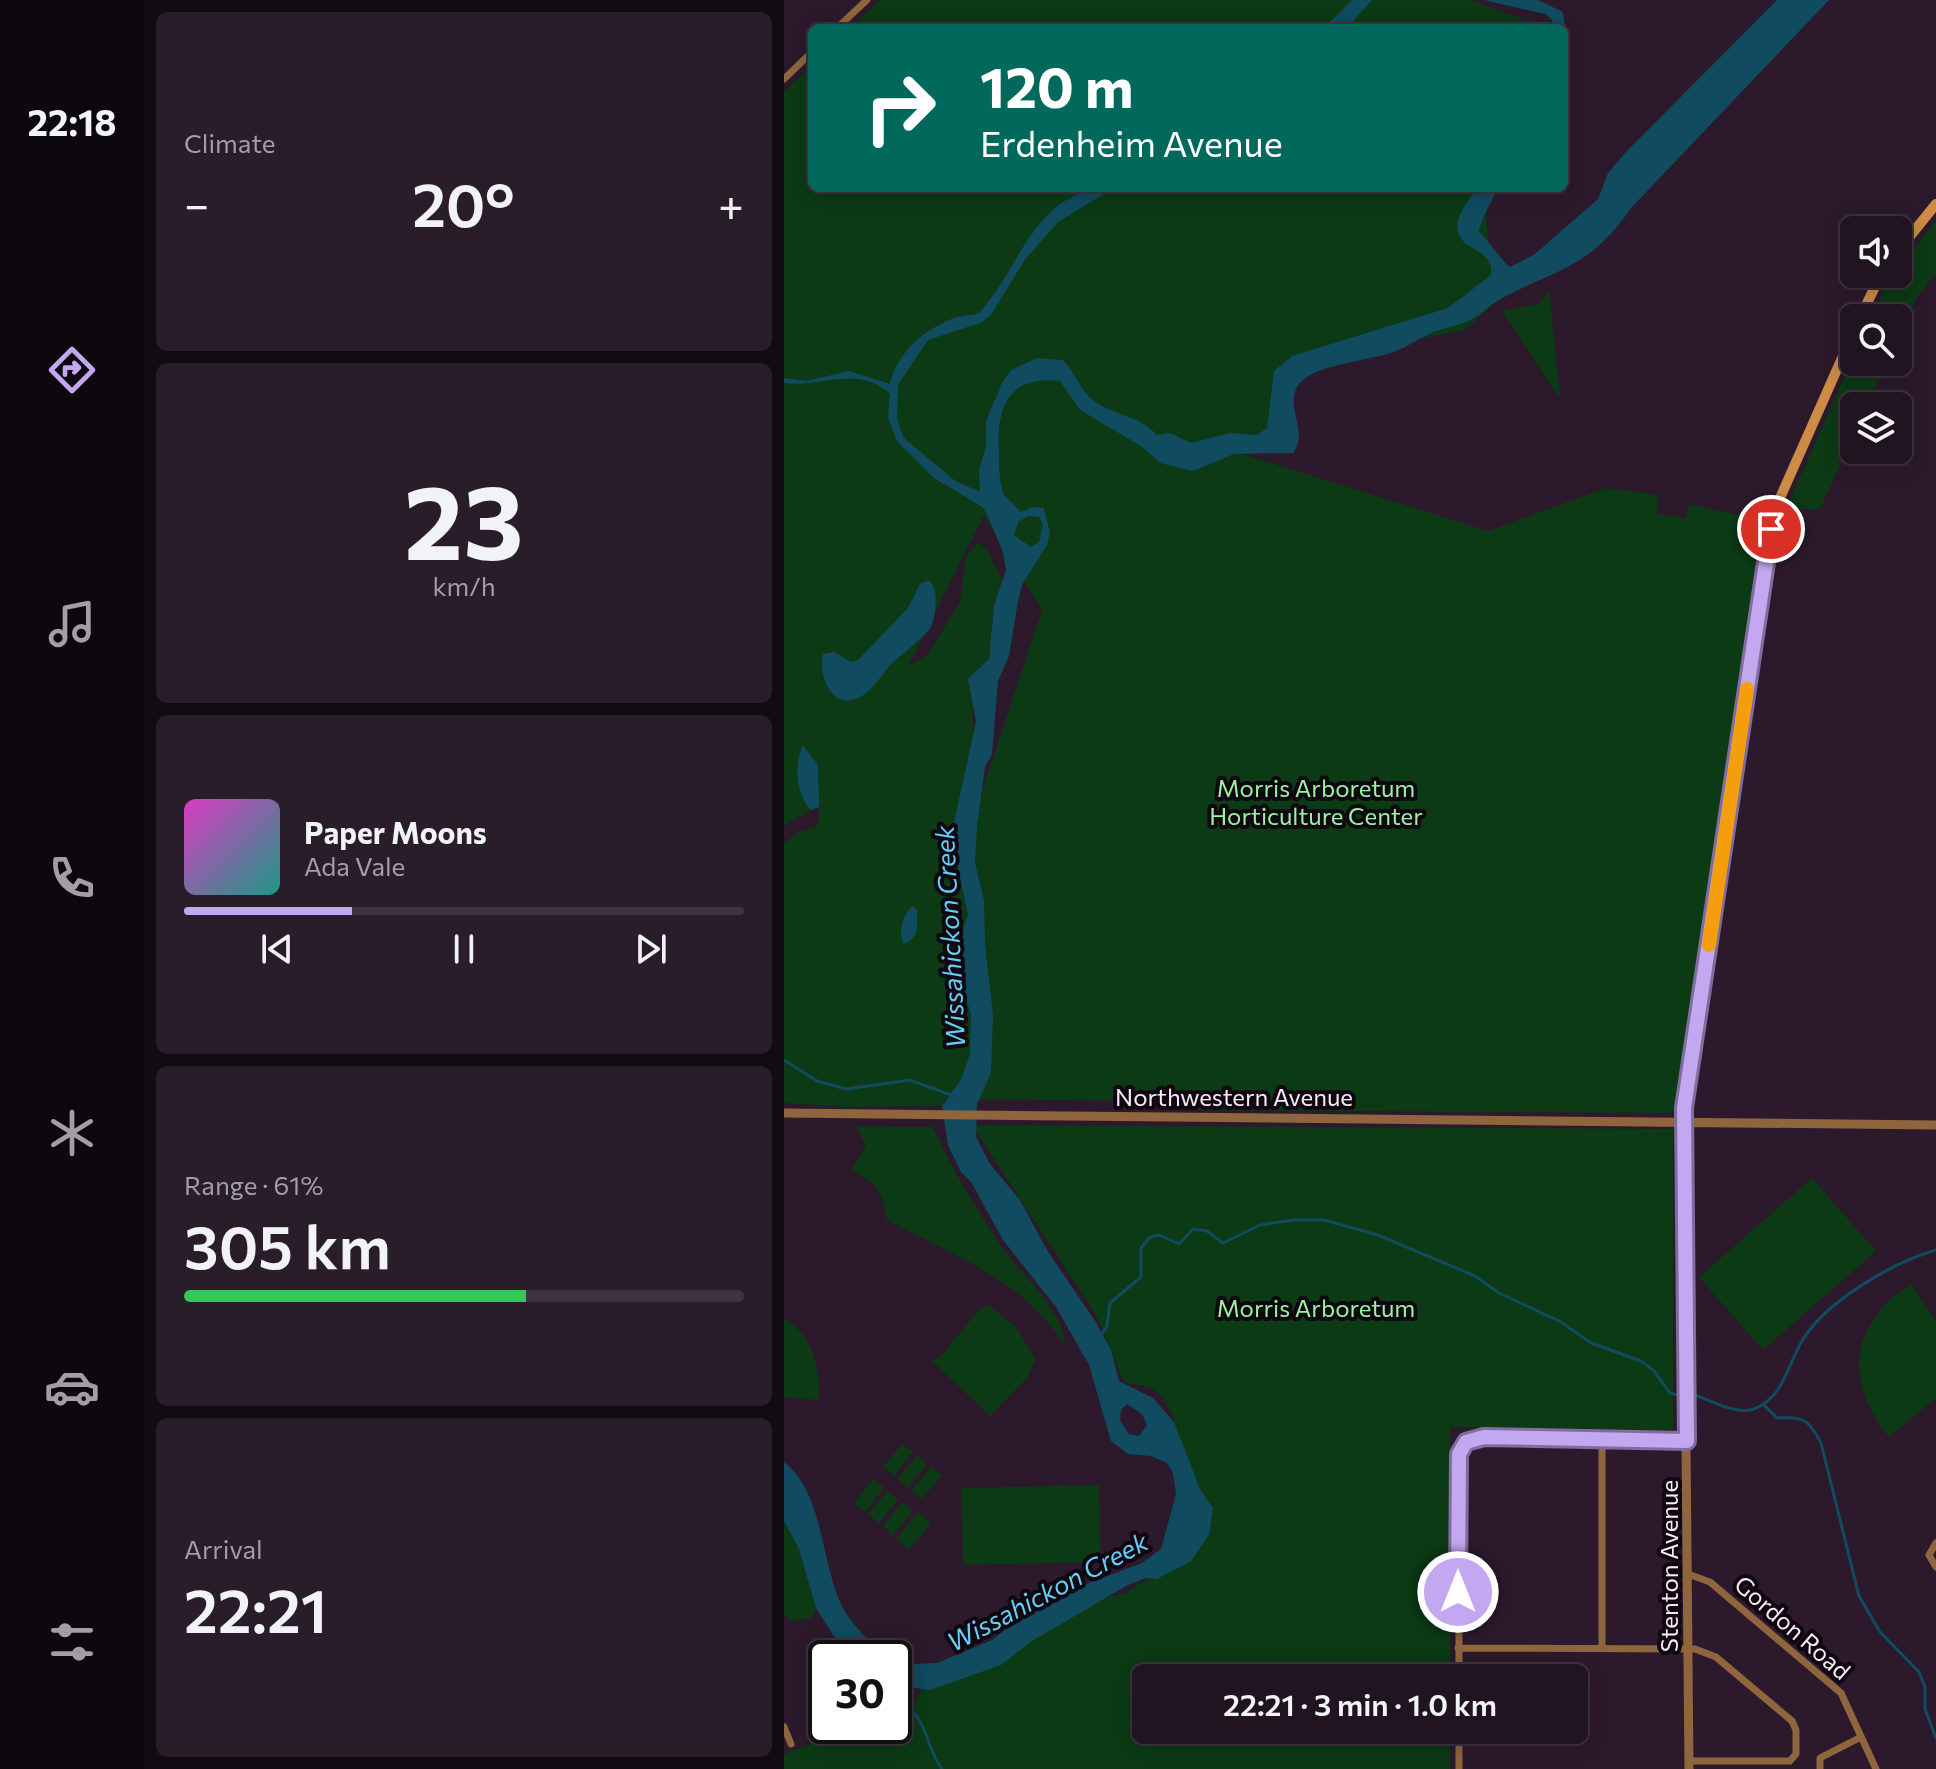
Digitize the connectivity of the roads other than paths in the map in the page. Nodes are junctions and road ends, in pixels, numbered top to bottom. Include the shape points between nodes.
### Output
1 (867, 0) edge
2 (841, 24) edge
3 (808, 56) edge
4 (784, 79) edge
5 (1936, 204) edge
6 (1912, 234) edge
7 (1840, 363) edge
8 (784, 1113) edge
9 (1683, 1121) junction
10 (1936, 1125) edge
11 (1602, 1439) junction
12 (1687, 1441) junction
13 (1936, 1543) edge
14 (1936, 1567) edge
15 (1688, 1574) junction
16 (1602, 1647) junction
17 (1458, 1648) junction
18 (1688, 1648) junction
19 (1459, 1664) edge
20 (784, 1727) edge
21 (1861, 1737) junction
22 (791, 1744) dead end
23 (1459, 1744) edge
24 (1689, 1765) edge
25 (1459, 1769) edge
26 (1820, 1769) edge
27 (1876, 1769) edge

1 - 2 street
3 - 4 street
5 - 6 main road
7 - 9 main road, Stenton Avenue via 1771,529
8 - 9 street, Northwestern Avenue
9 - 10 street, Northwestern Avenue
9 - 12 street, Stenton Avenue
11 - 12 street
11 - 16 street
11 - 17 street via 1476,1438 1462,1445
12 - 15 street, Stenton Avenue
13 - 14 street via 1929,1555
15 - 18 street, Stenton Avenue
15 - 21 street, Gordon Road via 1710,1582 1836,1689
16 - 17 street
16 - 18 street
17 - 19 street
18 - 24 street, Stenton Avenue
18 - 24 street via 1716,1657 1792,1721 1797,1750 1786,1762
20 - 22 street
21 - 26 street via 1820,1758
21 - 27 street, Gordon Road
23 - 25 street

